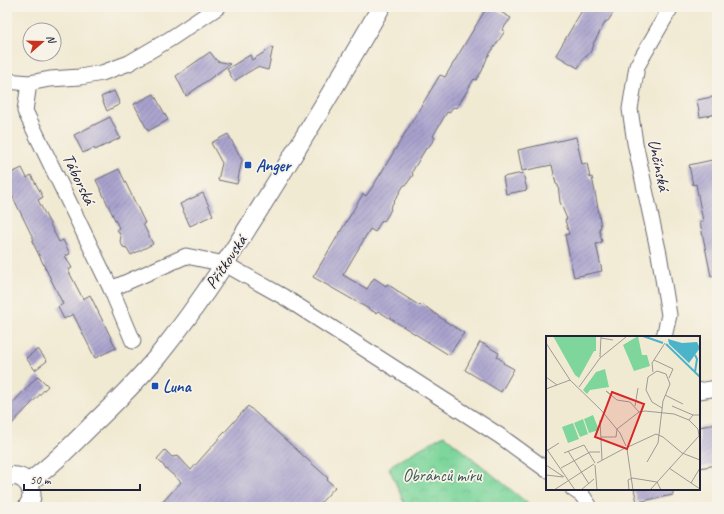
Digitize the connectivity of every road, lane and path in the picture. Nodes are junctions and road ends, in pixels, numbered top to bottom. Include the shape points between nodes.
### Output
1 (218, 7) edge
2 (381, 7) edge
3 (670, 7) edge
4 (7, 81) edge
5 (29, 83) junction
6 (225, 264) junction
7 (111, 289) junction
8 (664, 336) edge
9 (133, 341) dead end
10 (717, 388) edge
11 (700, 391) edge
12 (546, 469) edge
13 (7, 477) edge
14 (28, 483) junction
15 (28, 507) edge

1 - 5 street via 129,63 102,73
2 - 6 street, Přítkovská
3 - 8 street, Unčínská via 637,66 630,109 669,315
4 - 5 street
5 - 7 street, Táborská via 25,111
6 - 7 street via 186,256
6 - 12 street via 284,297 500,436
6 - 14 street, Přítkovská via 157,357 52,464
7 - 9 street, Táborská
10 - 11 street
13 - 14 street via 17,476
14 - 15 street via 32,500

